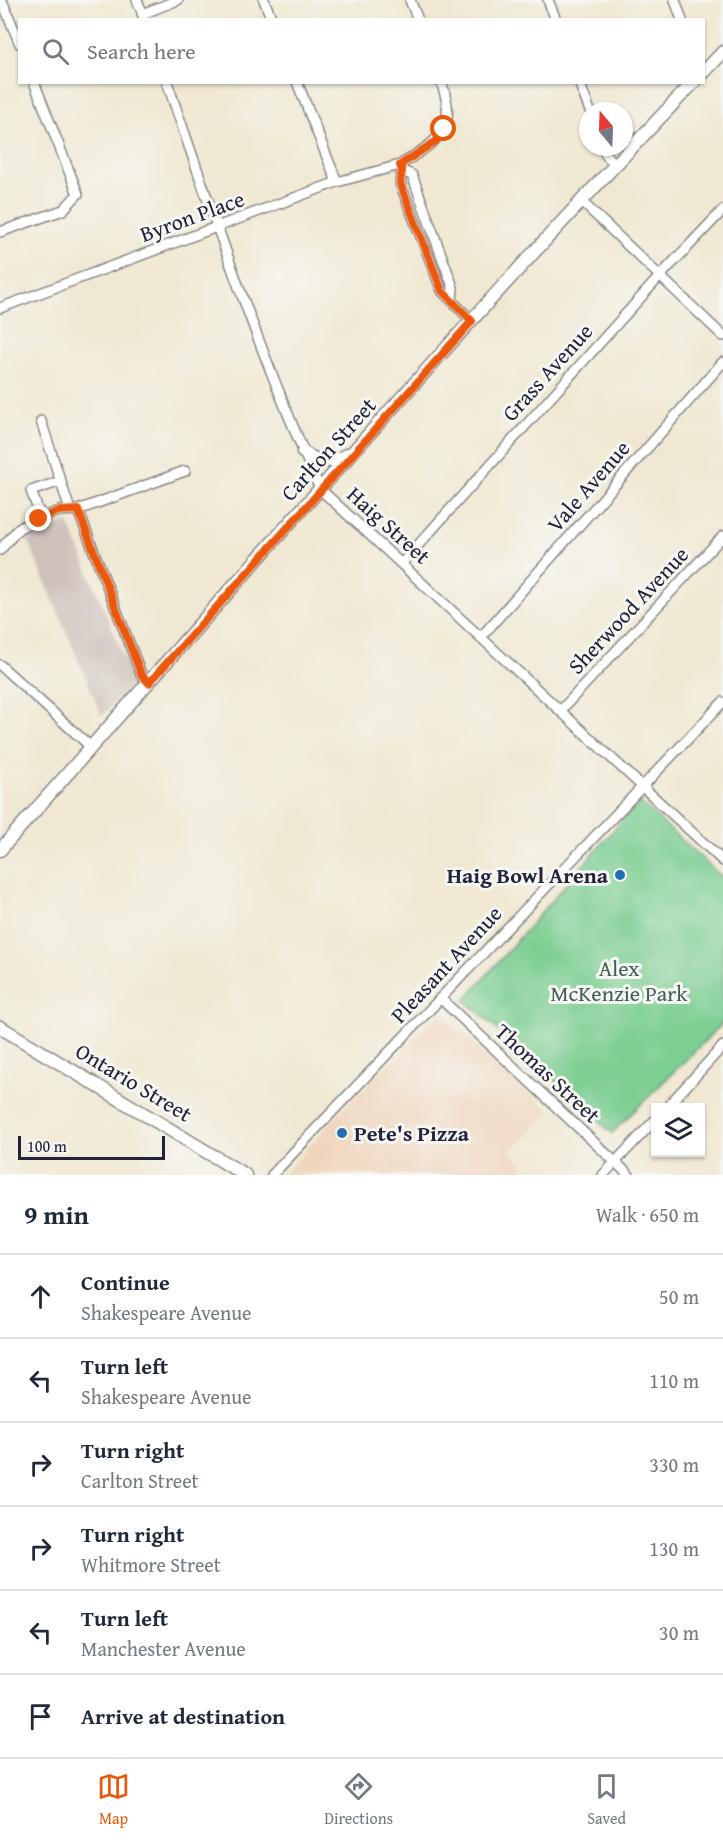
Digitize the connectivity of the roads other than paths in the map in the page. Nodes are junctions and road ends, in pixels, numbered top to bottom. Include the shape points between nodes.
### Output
1 (137, 0) edge
2 (178, 0) edge
3 (264, 0) edge
4 (410, 0) edge
5 (548, 0) edge
6 (675, 0) edge
7 (5, 2) edge
8 (143, 17) edge
9 (271, 18) edge
10 (417, 18) edge
11 (555, 18) edge
12 (681, 18) edge
13 (18, 38) edge
14 (723, 52) edge
15 (705, 69) edge
16 (35, 84) edge
17 (167, 84) edge
18 (298, 84) edge
19 (442, 84) edge
20 (580, 84) edge
21 (692, 84) edge
22 (587, 102) edge
23 (607, 156) edge
24 (615, 164) junction
25 (401, 168) junction
26 (337, 182) junction
27 (581, 201) junction
28 (723, 210) edge
29 (218, 228) junction
30 (0, 232) edge
31 (660, 276) junction
32 (452, 300) junction
33 (0, 308) edge
34 (472, 321) junction
35 (723, 336) edge
36 (723, 362) edge
37 (41, 421) dead end
38 (359, 447) junction
39 (303, 452) junction
40 (185, 471) dead end
41 (61, 481) junction
42 (320, 489) junction
43 (74, 510) junction
44 (41, 518) junction
45 (723, 536) edge
46 (0, 550) edge
47 (402, 563) junction
48 (482, 636) junction
49 (0, 665) edge
50 (149, 683) junction
51 (723, 702) edge
52 (561, 710) junction
53 (91, 747) junction
54 (642, 785) junction
55 (0, 850) edge
56 (723, 861) edge
57 (440, 998) junction
58 (0, 1027) edge
59 (723, 1046) edge
60 (670, 1103) edge
61 (651, 1124) edge
62 (615, 1162) junction
63 (245, 1175) edge
64 (272, 1175) edge
65 (603, 1175) edge
66 (629, 1175) edge

1 - 8 street
2 - 8 street
3 - 9 street
4 - 10 street
5 - 11 street
6 - 12 street
7 - 13 street
14 - 15 main road
16 - 30 street via 78,194 63,210
17 - 29 street, Haig Street
18 - 26 street
19 - 25 street, Byron Place via 448,108 444,129 436,141
20 - 22 street
21 - 24 main road, Carlton Street
23 - 24 street
24 - 27 main road, Carlton Street
25 - 26 street, Byron Place
25 - 32 street via 400,183 442,291
25 - 32 street via 412,175 453,287
26 - 29 street, Byron Place
27 - 31 street
27 - 34 main road, Carlton Street
28 - 31 street, Grass Avenue
29 - 33 street, Byron Place
29 - 39 street, Haig Street
31 - 35 street
31 - 47 street, Grass Avenue
32 - 34 street
34 - 38 main road, Carlton Street
36 - 48 street, Vale Avenue
37 - 41 street
38 - 39 main road via 340,459 326,462
38 - 42 main road, Carlton Street
39 - 42 street, Haig Street
40 - 43 street
41 - 43 street
41 - 44 street via 31,491
42 - 47 street, Haig Street
42 - 50 main road, Carlton Street
43 - 44 street
43 - 50 street via 141,674
44 - 46 street via 19,528
45 - 52 street, Sherwood Avenue
47 - 48 street, Haig Street
48 - 52 street, Haig Street
49 - 53 street
50 - 53 main road, Carlton Street
51 - 54 street, Pleasant Avenue
52 - 54 street, Haig Street
53 - 55 main road, Carlton Street
54 - 56 street, Haig Street
54 - 57 street, Pleasant Avenue
57 - 62 street, Thomas Street
57 - 64 street, Pleasant Avenue
58 - 63 main road, Ontario Street
59 - 60 street
61 - 62 street
62 - 65 street
62 - 66 street, Thomas Street

